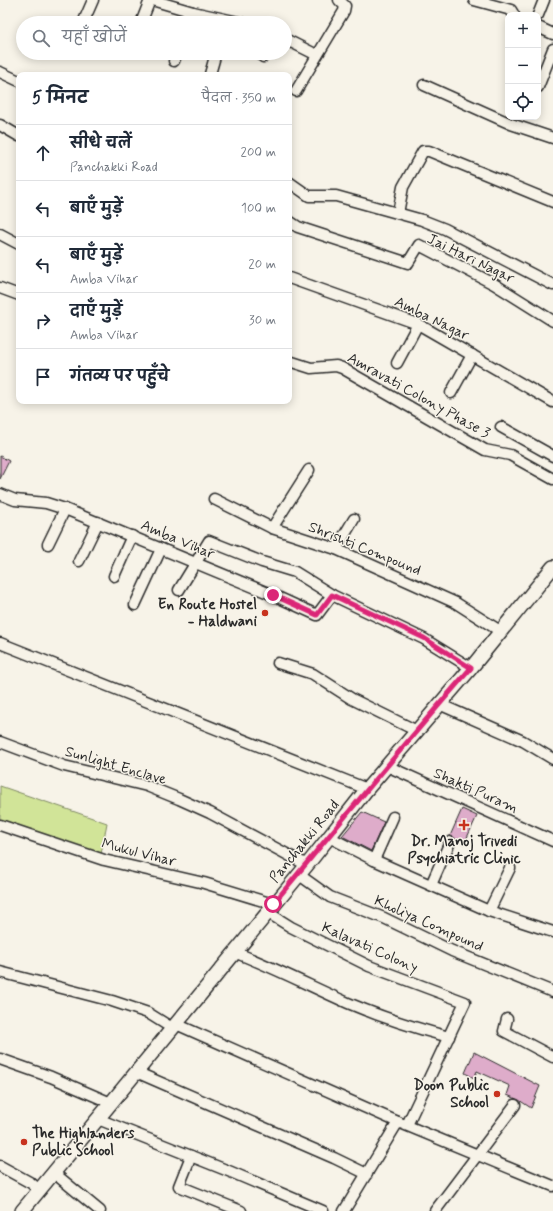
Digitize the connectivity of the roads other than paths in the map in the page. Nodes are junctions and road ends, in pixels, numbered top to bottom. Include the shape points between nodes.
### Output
1 (93, 0) edge
2 (151, 0) edge
3 (339, 0) edge
4 (474, 0) edge
5 (544, 0) edge
6 (485, 2) edge
7 (193, 12) junction
8 (512, 12) edge
9 (539, 12) edge
10 (86, 16) edge
11 (144, 16) edge
12 (192, 16) edge
13 (206, 16) edge
14 (541, 28) edge
15 (553, 34) edge
16 (292, 42) edge
17 (553, 49) edge
18 (317, 55) junction
19 (214, 60) edge
20 (0, 72) edge
21 (211, 72) edge
22 (16, 80) edge
23 (539, 84) edge
24 (424, 85) dead end
25 (296, 91) dead end
26 (0, 125) edge
27 (16, 134) edge
28 (553, 138) edge
29 (292, 184) edge
30 (553, 202) edge
31 (398, 213) junction
32 (292, 223) edge
33 (0, 234) edge
34 (16, 242) edge
35 (292, 279) edge
36 (553, 285) edge
37 (0, 288) edge
38 (16, 294) edge
39 (553, 321) edge
40 (418, 324) junction
41 (472, 355) junction
42 (292, 362) edge
43 (397, 363) dead end
44 (451, 393) dead end
45 (553, 402) edge
46 (501, 427) dead end
47 (553, 456) edge
48 (310, 470) dead end
49 (553, 479) edge
50 (0, 494) edge
51 (214, 499) dead end
52 (65, 509) junction
53 (354, 519) dead end
54 (98, 522) junction
55 (272, 528) junction
56 (132, 536) junction
57 (48, 544) dead end
58 (161, 549) junction
59 (336, 549) junction
60 (79, 561) dead end
61 (196, 564) junction
62 (551, 574) edge
63 (114, 576) dead end
64 (179, 590) dead end
65 (332, 595) junction
66 (135, 605) dead end
67 (500, 631) junction
68 (0, 643) edge
69 (278, 663) dead end
70 (471, 668) junction
71 (439, 704) junction
72 (417, 731) junction
73 (0, 742) edge
74 (553, 759) edge
75 (387, 766) junction
76 (367, 789) junction
77 (393, 818) dead end
78 (0, 825) edge
79 (329, 837) junction
80 (553, 841) edge
81 (450, 842) dead end
82 (374, 860) junction
83 (510, 868) dead end
84 (302, 870) junction
85 (431, 885) junction
86 (270, 908) junction
87 (489, 911) junction
88 (552, 930) edge
89 (234, 952) junction
90 (0, 972) edge
91 (553, 992) edge
92 (507, 1018) dead end
93 (174, 1026) junction
94 (449, 1037) junction
95 (553, 1057) edge
96 (0, 1059) edge
97 (136, 1072) junction
98 (111, 1103) junction
99 (515, 1104) dead end
100 (98, 1119) junction
101 (402, 1123) junction
102 (477, 1155) junction
103 (191, 1156) junction
104 (0, 1166) edge
105 (54, 1172) junction
106 (367, 1174) junction
107 (553, 1186) edge
108 (39, 1190) junction
109 (22, 1211) edge
110 (100, 1211) edge
111 (241, 1211) edge
112 (323, 1211) edge
113 (344, 1211) edge
114 (434, 1211) edge

1 - 10 street
2 - 7 street
2 - 11 street
3 - 18 street via 345,6 344,11
4 - 6 street
5 - 9 street
6 - 8 street
7 - 12 street
7 - 13 street
14 - 15 street
16 - 18 street
17 - 23 street
18 - 25 street
19 - 21 street
20 - 22 street
24 - 28 street via 504,121
26 - 27 street
29 - 31 street via 309,196 336,196
30 - 31 street via 429,151 423,151 403,186
31 - 36 street via 445,229
32 - 39 street, Jai Hari Nagar via 408,263 418,246 494,284
33 - 34 street
35 - 40 street, Amba Nagar
37 - 38 street
40 - 41 street, Amba Nagar
40 - 43 street
41 - 44 street
41 - 45 street, Amba Nagar
42 - 49 street, Amravati Colony Phase 3 via 311,368 342,368 485,450 510,455
46 - 47 street
48 - 55 street
50 - 52 street, Amba Vihar via 15,500 46,503
51 - 55 street, Shrishti Compound
52 - 54 street, Amba Vihar
52 - 57 street
53 - 59 street
54 - 56 street, Amba Vihar
54 - 60 street
55 - 59 street, Shrishti Compound
56 - 58 street, Amba Vihar
56 - 63 street
58 - 61 street, Amba Vihar
58 - 66 street
59 - 67 street, Shrishti Compound via 456,603
61 - 64 street
61 - 65 street, Amba Vihar via 317,615
61 - 65 street via 209,541 295,572
62 - 67 main road, Panchakki Road
65 - 70 street via 424,638
67 - 70 main road, Panchakki Road
68 - 76 street
69 - 72 street via 313,674 352,699
70 - 71 main road, Panchakki Road
71 - 72 main road, Panchakki Road
71 - 74 street via 523,741
72 - 75 main road, Panchakki Road
73 - 84 street, Sunlight Enclave via 64,766 147,786 179,799 210,813
75 - 76 main road, Panchakki Road
75 - 80 street, Shakti Puram
76 - 79 main road, Panchakki Road
77 - 82 street
78 - 86 street, Mukul Vihar via 104,860 204,883
79 - 82 street
79 - 84 main road, Panchakki Road
81 - 85 street
82 - 85 street
83 - 87 street
84 - 86 main road, Panchakki Road
84 - 91 street, Kholiya Compound via 330,897
85 - 87 street
86 - 89 main road, Panchakki Road
86 - 94 street, Kalavati Colony via 291,927 369,966 465,1002
87 - 88 street
89 - 93 main road, Panchakki Road
89 - 94 street via 268,965 350,1004 420,1030
90 - 93 street via 112,1001 148,1013
92 - 95 street via 504,1031
93 - 97 main road, Panchakki Road
93 - 101 street
94 - 101 street
96 - 98 street via 51,1077
97 - 98 main road, Panchakki Road
97 - 106 street
98 - 100 main road, Panchakki Road
99 - 102 street
100 - 103 street
100 - 105 main road, Panchakki Road
101 - 102 street
101 - 106 street
102 - 107 street
102 - 114 street
103 - 111 street via 179,1186
103 - 112 street
104 - 108 street
105 - 108 main road, Panchakki Road
105 - 110 street
106 - 113 street
108 - 109 main road, Panchakki Road

